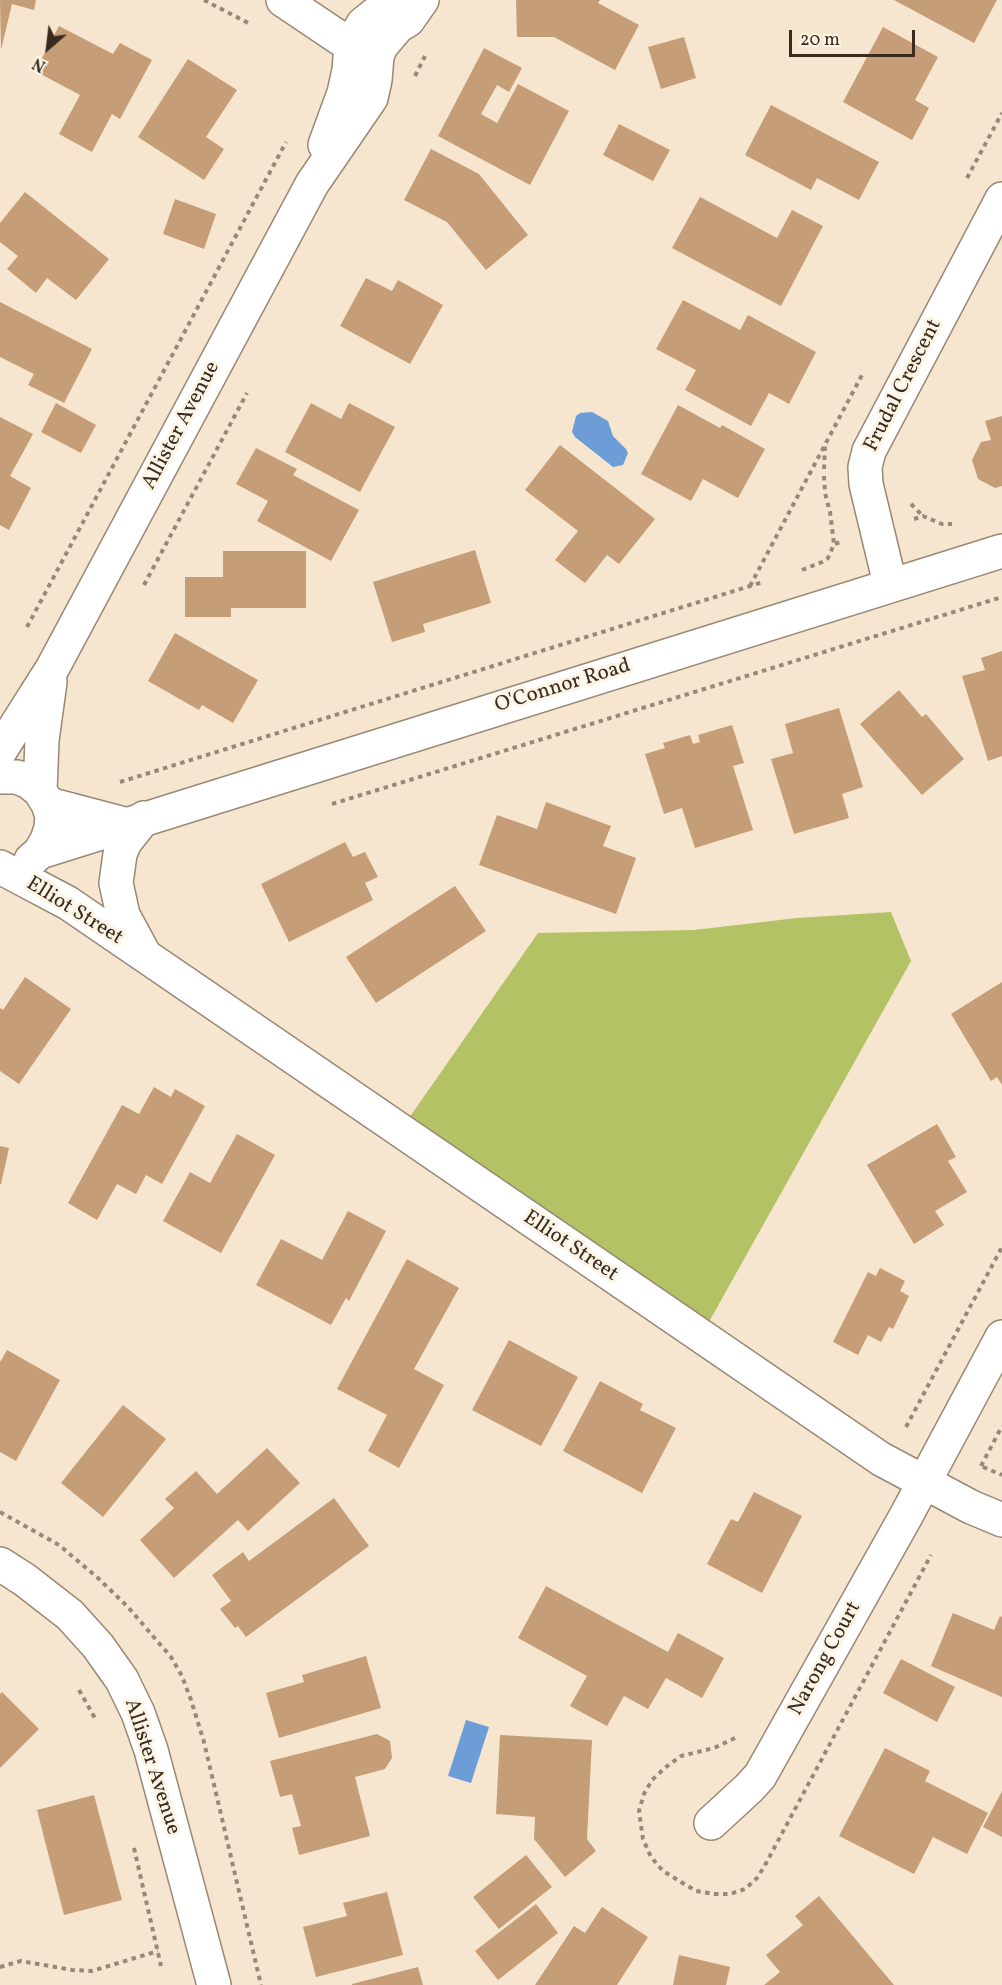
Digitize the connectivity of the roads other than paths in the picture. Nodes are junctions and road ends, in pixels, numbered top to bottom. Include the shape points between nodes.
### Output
1 (283, 0) edge
2 (310, 0) edge
3 (393, 0) edge
4 (422, 0) edge
5 (366, 37) junction
6 (1002, 199) edge
7 (1002, 551) edge
8 (890, 585) junction
9 (52, 669) junction
10 (0, 751) edge
11 (0, 777) edge
12 (44, 797) junction
13 (134, 821) junction
14 (40, 852) junction
15 (0, 866) edge
16 (147, 959) junction
17 (1002, 1337) edge
18 (924, 1483) junction
19 (1002, 1520) edge
20 (0, 1564) edge
21 (711, 1823) dead end
22 (214, 1985) edge

1 - 5 street via 341,39
2 - 5 street via 353,17
3 - 5 street
4 - 5 street via 408,20
5 - 9 street, Allister Avenue via 377,56 371,98 312,183
6 - 8 street, Frudal Crescent via 869,451 866,484
7 - 8 street, O'Connor Road
8 - 13 street, O'Connor Road
9 - 10 street, Allister Avenue
9 - 12 street, Allister Avenue via 42,740
11 - 12 street via 29,782
12 - 13 street
12 - 14 street, Allister Avenue via 52,816
13 - 14 street, O'Connor Road
13 - 16 street, Elliot Street via 120,854 116,883 123,915
14 - 15 street, O'Connor Road via 20,864
15 - 16 street, Elliot Street via 68,903
16 - 18 street, Elliot Street via 881,1459
17 - 18 street, Narong Court
18 - 19 street, Elliot Street
18 - 21 street, Narong Court via 760,1776
20 - 22 street, Allister Avenue via 70,1614 122,1680 151,1750

